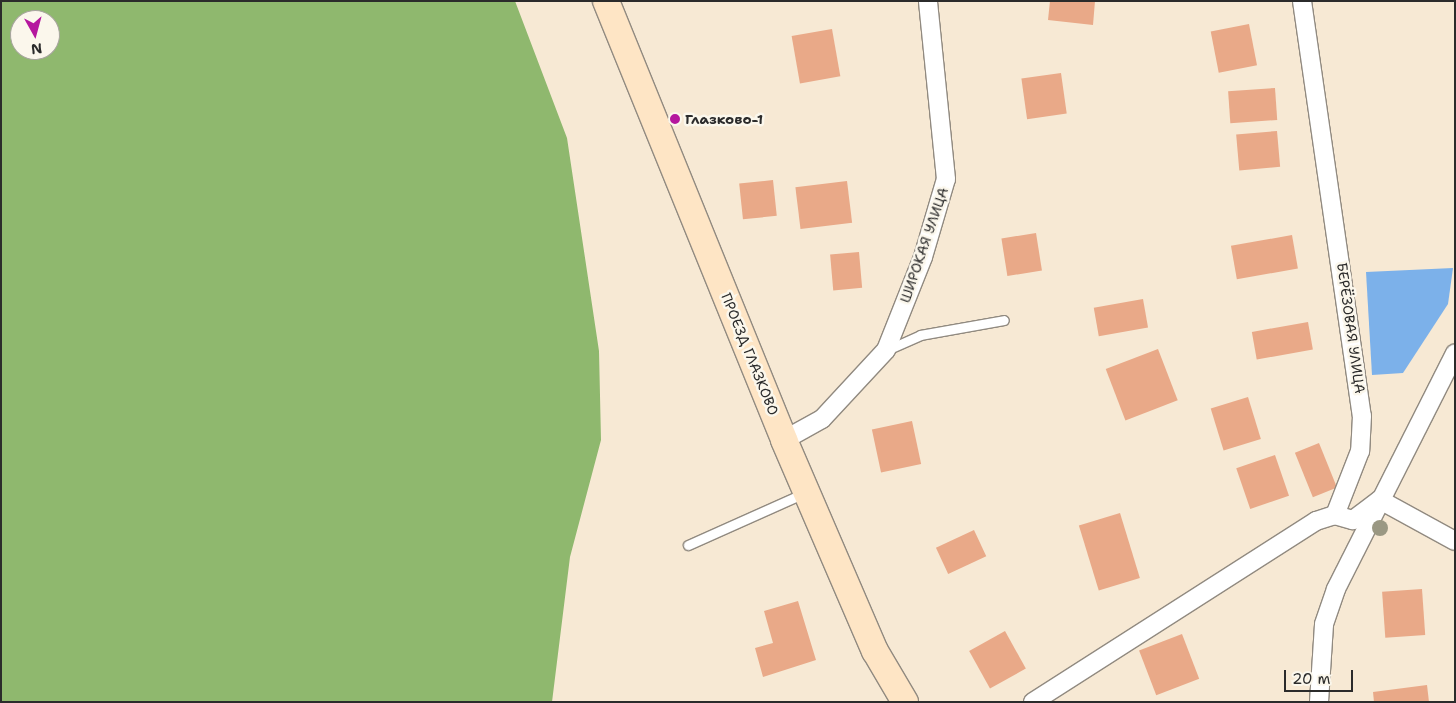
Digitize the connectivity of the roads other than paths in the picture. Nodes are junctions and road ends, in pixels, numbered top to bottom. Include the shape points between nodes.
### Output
1 (606, 1) edge
2 (928, 1) edge
3 (1302, 1) edge
4 (1004, 320) dead end
5 (886, 350) junction
6 (1455, 353) edge
7 (784, 440) junction
8 (806, 492) junction
9 (1380, 500) junction
10 (1335, 516) junction
11 (1455, 540) edge
12 (688, 545) dead end
13 (905, 702) edge
14 (1033, 702) edge
15 (1319, 702) edge

1 - 7 main road, ПРОЕЗД ГЛАЗКОВО
2 - 5 street, ШИРОКАЯ УЛИЦА via 946,179 923,257
3 - 10 street, БЕРЁЗОВАЯ УЛИЦА via 1362,416 1360,451
4 - 5 lane via 920,334
5 - 7 street, ШИРОКАЯ УЛИЦА via 822,419
6 - 9 street
7 - 8 main road, ПРОЕЗД ГЛАЗКОВО
8 - 12 lane
8 - 13 main road, ПРОЕЗД ГЛАЗКОВО via 879,660
9 - 10 street via 1353,520
9 - 11 street
9 - 15 street via 1336,589 1324,624
10 - 14 street via 1316,521

